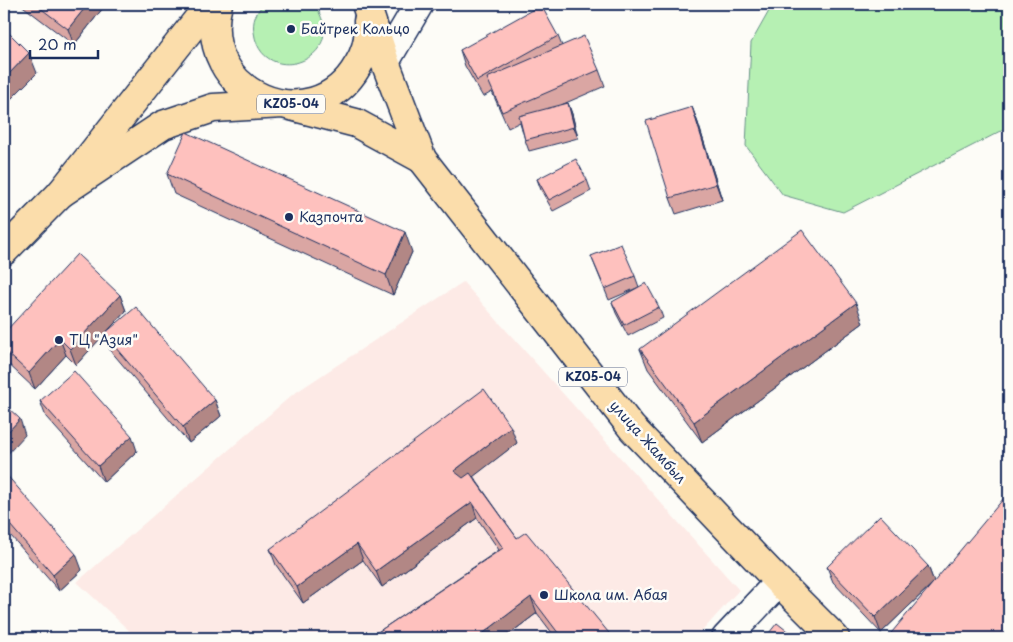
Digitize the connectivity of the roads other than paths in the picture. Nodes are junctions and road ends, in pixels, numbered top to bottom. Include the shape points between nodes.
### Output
1 (210, 4) edge
2 (218, 4) edge
3 (366, 4) edge
4 (419, 4) edge
5 (385, 62) junction
6 (283, 104) junction
7 (422, 160) junction
8 (61, 193) junction
9 (4, 251) edge
10 (779, 582) junction
11 (726, 638) edge
12 (835, 638) edge

1 - 8 main road
2 - 6 main road, KZ05-04 via 214,18 215,42 224,66 239,84 260,98
3 - 5 main road, улица Жамбыл / KZ05-04
3 - 6 main road, KZ05-04 via 368,38 364,54 352,76 332,93 309,103
4 - 5 street
5 - 7 main road, улица Жамбыл / KZ05-04
6 - 7 main road, улица Жамбыл / KZ05-04 via 356,123
6 - 8 main road via 213,108 163,126
7 - 10 main road, улица Жамбыл / KZ05-04 via 632,428
8 - 9 main road
10 - 11 street
10 - 12 main road, улица Жамбыл / KZ05-04

